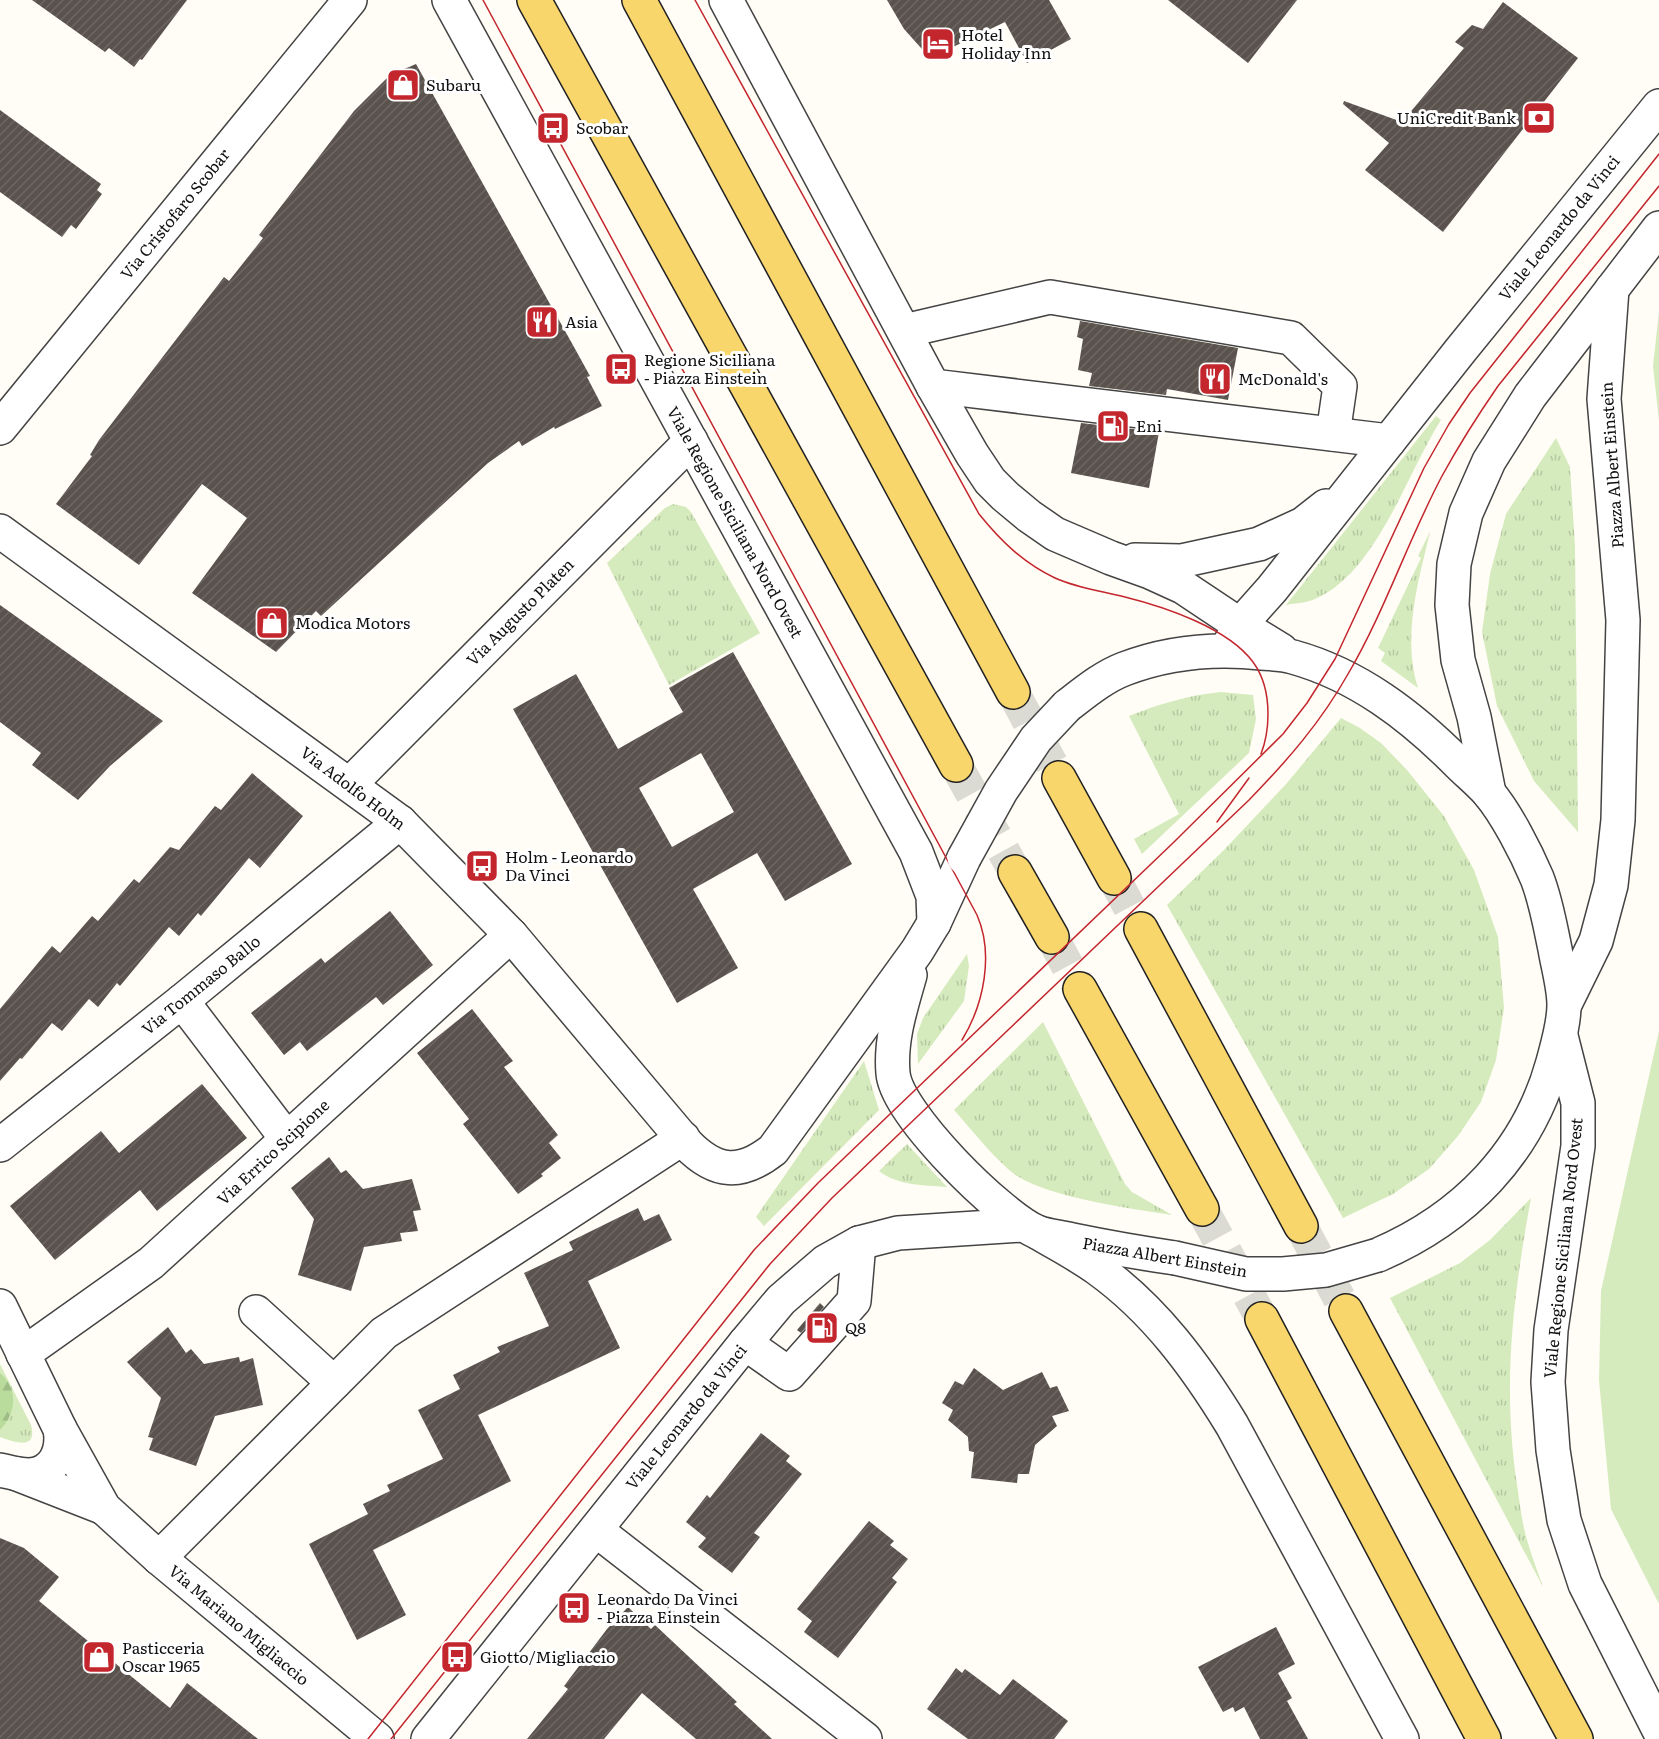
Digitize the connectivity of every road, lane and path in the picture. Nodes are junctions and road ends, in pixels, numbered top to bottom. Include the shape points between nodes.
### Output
1 (350, 0) edge
2 (449, 0) edge
3 (534, 0) edge
4 (639, 0) edge
5 (726, 0) edge
6 (1659, 106) edge
7 (1659, 228) edge
8 (1612, 289) junction
9 (904, 331) junction
10 (933, 386) junction
11 (0, 428) edge
12 (1333, 434) junction
13 (691, 441) junction
14 (1389, 441) junction
15 (1354, 485) junction
16 (0, 531) edge
17 (1111, 558) junction
18 (1231, 638) junction
19 (1013, 692) tunnel mouth
20 (956, 765) tunnel mouth
21 (1059, 778) tunnel mouth
22 (350, 784) junction
23 (1489, 793) junction
24 (400, 822) junction
25 (1015, 872) tunnel mouth
26 (1113, 878) tunnel mouth
27 (934, 923) junction
28 (1141, 929) tunnel mouth
29 (510, 935) junction
30 (1052, 937) tunnel mouth
31 (918, 951) junction
32 (1080, 989) tunnel mouth
33 (182, 1001) junction
34 (1563, 1019) junction
35 (287, 1139) junction
36 (0, 1145) edge
37 (691, 1148) junction
38 (1202, 1209) tunnel mouth
39 (1300, 1226) tunnel mouth
40 (1031, 1229) junction
41 (859, 1243) junction
42 (0, 1306) edge
43 (1346, 1311) tunnel mouth
44 (256, 1312) dead end
45 (1262, 1319) tunnel mouth
46 (745, 1343) junction
47 (23, 1354) junction
48 (334, 1383) junction
49 (60, 1430) junction
50 (8, 1472) edge
51 (104, 1508) junction
52 (596, 1530) junction
53 (159, 1558) junction
54 (1659, 1730) edge
55 (377, 1739) edge
56 (428, 1739) edge
57 (864, 1739) edge
58 (1402, 1739) edge
59 (1484, 1739) edge
60 (1576, 1739) edge

1 - 11 street, Via Cristofaro Scobar
2 - 13 street, Viale Regione Siciliana Nord Ovest
3 - 20 main road
4 - 19 main road
5 - 9 street
6 - 14 street, Viale Leonardo da Vinci
7 - 8 street
8 - 23 street, Piazza Albert Einstein via 1530,396 1489,461 1466,513 1454,564 1452,605 1458,660
8 - 34 street, Piazza Albert Einstein via 1604,399 1623,620 1618,820 1611,885 1596,941
9 - 10 street
9 - 12 street via 1050,297 1291,338 1340,386
10 - 12 street
10 - 17 street via 972,454 1005,496 1056,534
12 - 14 street
13 - 22 street, Via Augusto Platen
13 - 27 street, Viale Regione Siciliana Nord Ovest via 916,852 933,896
14 - 15 street
15 - 17 street via 1304,524 1259,544 1180,561
15 - 18 street
16 - 22 street, Via Adolfo Holm
17 - 18 street via 1182,586
18 - 23 street, Piazza Albert Einstein via 1329,669 1366,688 1427,733
18 - 27 street, Piazza Albert Einstein, bridge via 1121,670 1067,706 1036,739 1001,791
21 - 26 main road
22 - 24 street, Via Adolfo Holm
23 - 34 street, Piazza Albert Einstein via 1537,878 1549,920
24 - 29 street, Via Adolfo Holm
24 - 33 street, Via Tommaso Ballo
25 - 30 main road
27 - 31 street, Piazza Albert Einstein
28 - 39 main road
29 - 35 street, Via Errico Scipione
29 - 37 street, Via Adolfo Holm
31 - 37 street, Piazza Albert Einstein via 773,1150 744,1167 727,1167 711,1164
31 - 40 street, Piazza Albert Einstein via 893,1047 896,1087 959,1167 983,1192
32 - 38 main road
33 - 35 street
33 - 36 street, Via Tommaso Ballo
34 - 40 street, Piazza Albert Einstein, bridge via 1547,1084 1508,1156 1458,1209 1428,1231 1378,1255 1326,1270 1246,1274
34 - 54 street, Viale Regione Siciliana Nord Ovest via 1578,1103 1578,1146 1551,1330 1548,1382 1552,1450 1564,1520 1585,1584
35 - 47 street, Via Errico Scipione via 151,1263
37 - 48 street via 384,1333
40 - 41 street, Viale Leonardo da Vinci via 898,1233
40 - 58 street via 1098,1269 1131,1296 1173,1338 1203,1377
41 - 46 street, Viale Leonardo da Vinci via 825,1262 781,1300
41 - 46 street via 854,1301 789,1374
42 - 47 street
43 - 60 main road
44 - 48 street
45 - 59 main road
46 - 52 street, Viale Leonardo da Vinci
47 - 49 street
48 - 53 street
49 - 50 street via 62,1441 55,1461 38,1474
49 - 51 street
50 - 51 street
51 - 53 street, Via Mariano Migliaccio
52 - 56 street, Viale Leonardo da Vinci
52 - 57 street
53 - 55 street, Via Mariano Migliaccio

